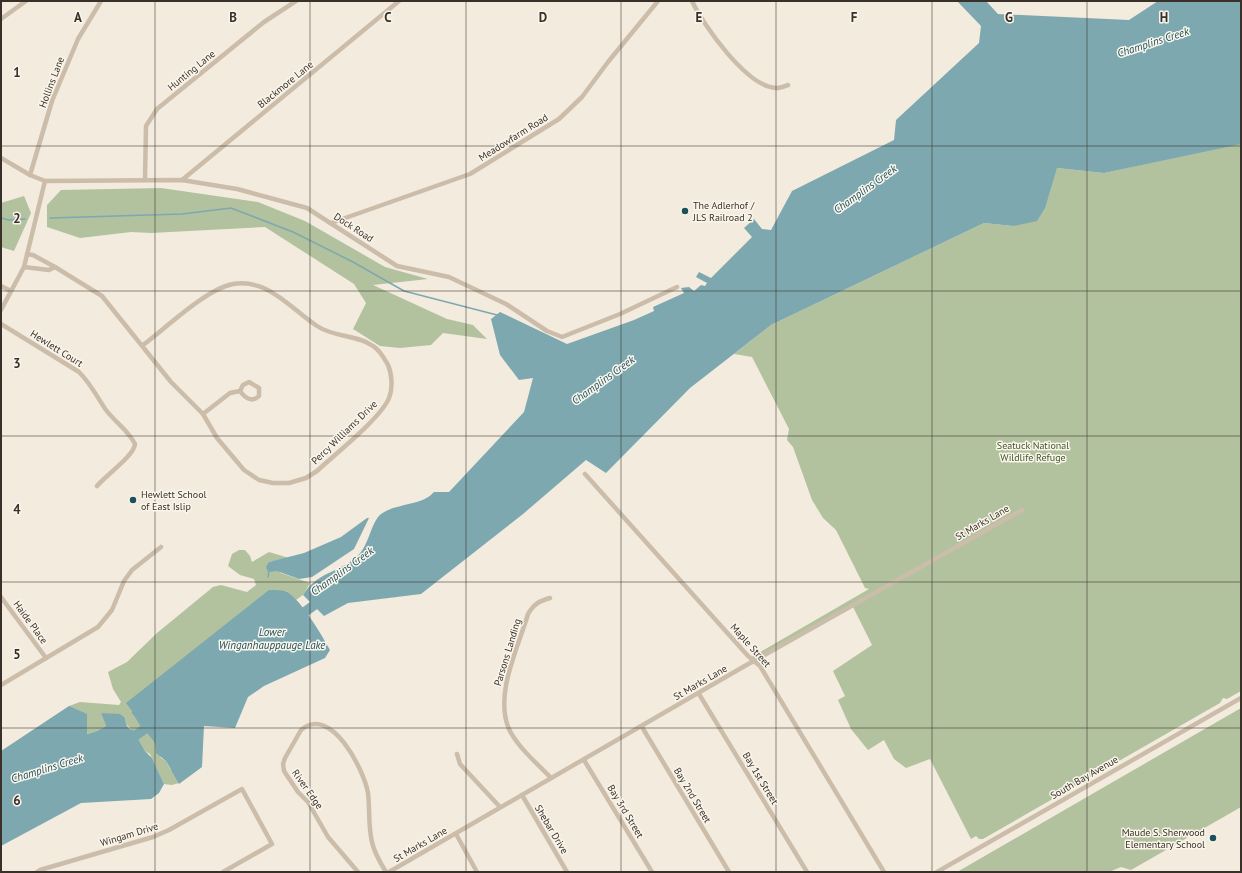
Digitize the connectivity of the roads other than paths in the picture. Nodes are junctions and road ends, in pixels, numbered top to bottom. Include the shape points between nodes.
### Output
1 (26, 1) edge
2 (101, 1) edge
3 (296, 1) edge
4 (399, 1) edge
5 (658, 1) edge
6 (692, 1) edge
7 (1, 19) edge
8 (788, 85) dead end
9 (1, 158) edge
10 (30, 175) junction
11 (145, 180) junction
12 (182, 180) junction
13 (45, 181) junction
14 (331, 223) junction
15 (27, 254) junction
16 (24, 267) junction
17 (55, 267) junction
18 (1, 286) edge
19 (677, 287) dead end
20 (11, 291) junction
21 (1, 310) edge
22 (1, 324) edge
23 (143, 345) junction
24 (240, 391) junction
25 (203, 414) junction
26 (585, 474) dead end
27 (97, 486) dead end
28 (1022, 510) dead end
29 (161, 548) dead end
30 (1, 597) edge
31 (550, 598) dead end
32 (46, 658) junction
33 (755, 662) junction
34 (1, 685) edge
35 (699, 694) junction
36 (1241, 698) edge
37 (642, 727) junction
38 (457, 754) dead end
39 (584, 760) junction
40 (551, 778) junction
41 (522, 795) junction
42 (500, 807) junction
43 (456, 834) junction
44 (37, 872) edge
45 (223, 872) edge
46 (358, 872) edge
47 (387, 872) edge
48 (477, 872) edge
49 (567, 872) edge
50 (652, 872) edge
51 (729, 872) edge
52 (807, 872) edge
53 (884, 872) edge
54 (937, 872) edge

1 - 7 street
2 - 10 street, Hollins Lane via 78,39 52,101
3 - 11 street, Hunting Lane via 264,22 157,109 146,126
4 - 12 street, Blackmore Lane
5 - 14 street, Meadowfarm Road via 582,97 559,119 470,174
6 - 8 street via 713,36 738,65 770,87
9 - 10 street, Dock Road
10 - 13 street, Dock Road
11 - 12 street, Dock Road
11 - 13 street, Dock Road
12 - 14 street, Dock Road via 237,189 307,208
13 - 15 street
14 - 19 street, Dock Road via 397,266 449,278 506,304 547,332 562,338
15 - 16 street
15 - 17 street, Percy Williams Drive
16 - 17 street via 49,270
16 - 20 street
17 - 23 street, Percy Williams Drive via 102,296
18 - 20 street
20 - 21 street
22 - 27 street, Hewlett Court via 79,372 135,444 132,452
23 - 25 street, Percy Williams Drive via 171,382
23 - 25 street, Percy Williams Drive via 203,298 232,284 250,284 268,290 327,332 363,340 375,347 389,368 392,382 390,397 381,411 317,471 306,478 289,483 259,480 244,470 217,438
24 - 24 street via 243,385 253,383 259,388 259,396 254,400 249,399
24 - 25 street via 230,394
26 - 33 street, Maple Street
28 - 33 street, St Marks Lane
29 - 32 street via 132,570 124,581 112,610 98,628
30 - 32 street, Haide Place
31 - 40 street, Parsons Landing via 540,600 528,614 503,700 504,715 510,730
32 - 34 street
33 - 35 street, St Marks Lane
33 - 53 street, Maple Street via 760,666
35 - 37 street, St Marks Lane
35 - 52 street, Bay 1st Street
36 - 54 street, South Bay Avenue
37 - 39 street, St Marks Lane
37 - 51 street, Bay 2nd Street
38 - 42 street via 460,764
39 - 40 street, St Marks Lane
39 - 50 street, Bay 3rd Street
40 - 41 street, St Marks Lane
41 - 42 street, St Marks Lane
41 - 49 street, Shebar Drive
42 - 43 street, St Marks Lane
43 - 47 street, St Marks Lane
43 - 48 street
44 - 45 street, Wingam Drive via 153,838 242,789 272,844
46 - 47 street, River Edge via 328,837 308,802 284,771 285,758 304,727 320,724 333,731 359,769 368,792 372,843

